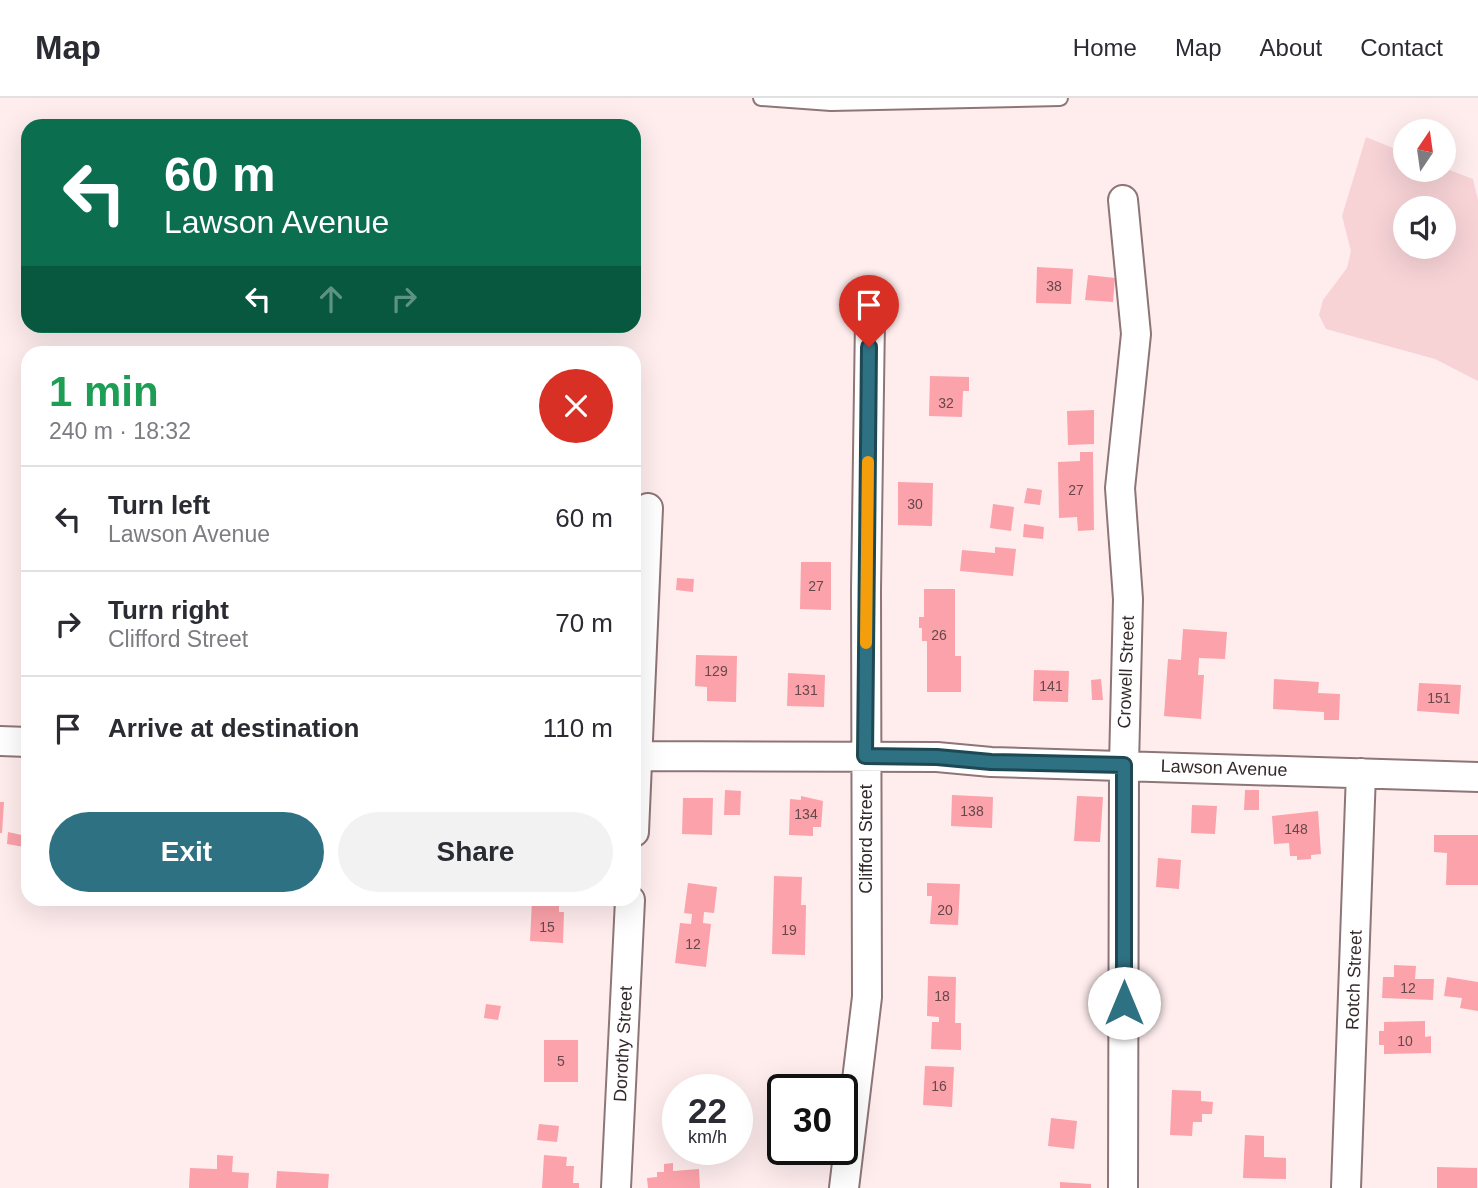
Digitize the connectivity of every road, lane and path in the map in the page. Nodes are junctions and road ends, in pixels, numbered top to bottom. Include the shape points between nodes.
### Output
1 (761, 98) edge
2 (1060, 98) edge
3 (1123, 200) dead end
4 (870, 320) dead end
5 (648, 508) dead end
6 (641, 642) edge
7 (0, 741) edge
8 (21, 742) edge
9 (641, 756) edge
10 (865, 756) junction
11 (1124, 765) junction
12 (1361, 773) junction
13 (1478, 777) edge
14 (630, 906) edge
15 (616, 1188) edge
16 (844, 1188) edge
17 (1123, 1188) edge
18 (1346, 1188) edge

1 - 2 lane via 831,103
3 - 11 street, Crowell Street via 1136,334 1120,488 1128,599
4 - 10 street, Clifford Street
5 - 6 street
7 - 8 street
9 - 10 street, Lawson Avenue
10 - 11 street, Lawson Avenue
10 - 16 street, Clifford Street via 867,997
11 - 12 street, Lawson Avenue
11 - 17 street, Crowell Street
12 - 13 street, Lawson Avenue
12 - 18 street, Rotch Street
14 - 15 street, Dorothy Street

